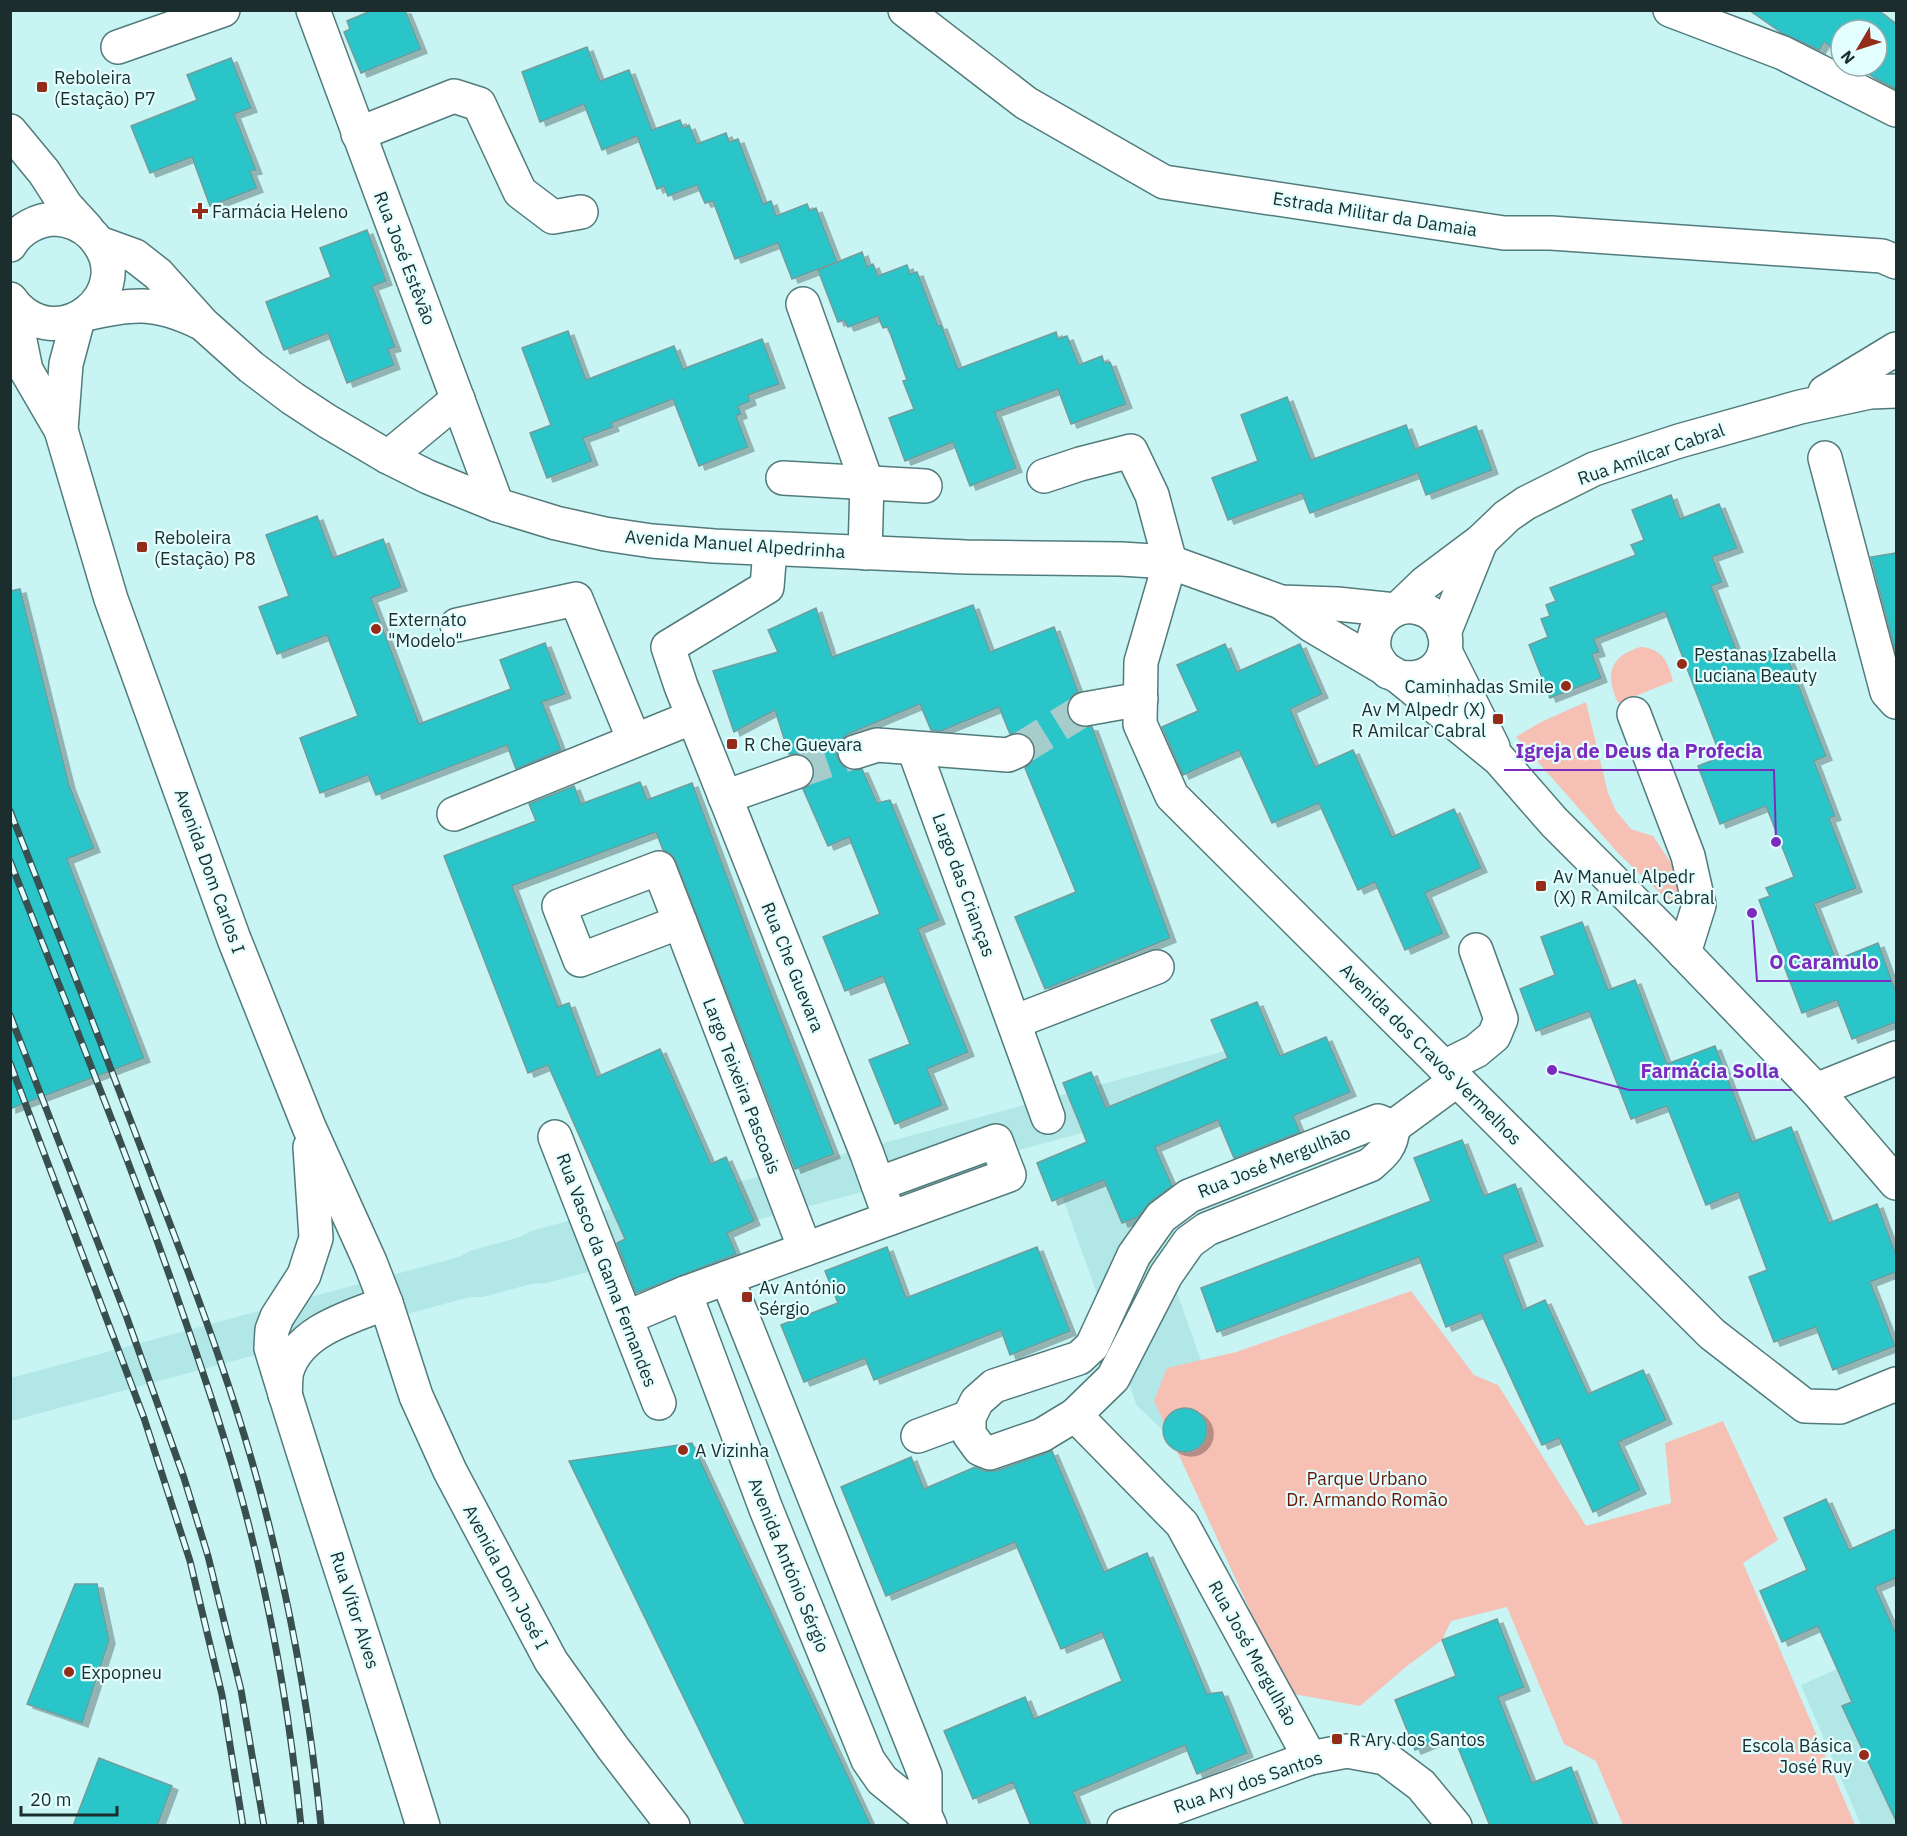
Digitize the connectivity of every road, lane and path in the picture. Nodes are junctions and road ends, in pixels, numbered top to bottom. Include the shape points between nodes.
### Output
1 (223, 10) edge
2 (313, 10) edge
3 (905, 10) edge
4 (1670, 10) edge
5 (118, 47) dead end
6 (1896, 110) edge
7 (10, 131) edge
8 (358, 134) junction
9 (581, 212) dead end
10 (93, 237) junction
11 (10, 245) edge
12 (1896, 262) edge
13 (11, 300) edge
14 (803, 304) dead end
15 (82, 316) junction
16 (203, 324) junction
17 (1896, 349) edge
18 (1896, 391) edge
19 (458, 399) junction
20 (1800, 407) junction
21 (61, 430) junction
22 (388, 457) junction
23 (1825, 458) dead end
24 (1044, 476) dead end
25 (783, 478) dead end
26 (867, 483) junction
27 (925, 486) dead end
28 (497, 505) junction
29 (1481, 541) junction
30 (770, 549) junction
31 (865, 553) junction
32 (1170, 562) junction
33 (1281, 602) junction
34 (1397, 609) junction
35 (457, 625) dead end
36 (1444, 642) junction
37 (1393, 675) junction
38 (1141, 699) junction
39 (1896, 702) edge
40 (1085, 709) tunnel mouth
41 (1634, 714) dead end
42 (693, 717) junction
43 (634, 740) junction
44 (914, 749) junction
45 (1017, 751) tunnel mouth
46 (855, 752) tunnel mouth
47 (1499, 759) junction
48 (796, 772) tunnel mouth
49 (725, 797) junction
50 (454, 814) dead end
51 (680, 922) dead end
52 (1476, 950) dead end
53 (1684, 953) junction
54 (1157, 967) dead end
55 (1014, 1022) junction
56 (1896, 1058) edge
57 (1451, 1074) junction
58 (1816, 1090) junction
59 (1048, 1117) dead end
60 (309, 1127) junction
61 (1393, 1127) junction
62 (555, 1137) dead end
63 (1896, 1183) edge
64 (878, 1184) junction
65 (890, 1218) junction
66 (805, 1249) junction
67 (727, 1278) junction
68 (685, 1293) junction
69 (386, 1303) junction
70 (626, 1318) junction
71 (1896, 1384) edge
72 (285, 1396) junction
73 (658, 1403) dead end
74 (1075, 1415) junction
75 (969, 1417) junction
76 (918, 1436) dead end
77 (1310, 1758) junction
78 (927, 1820) edge
79 (423, 1826) edge
80 (673, 1826) edge
81 (1124, 1826) edge
82 (1455, 1826) edge

1 - 5 street
2 - 8 street, Rua José Estêvão
3 - 12 street, Estrada Militar da Damaia via 1026,103 1164,182 1504,233 1870,255
4 - 6 street via 1783,53
7 - 10 street
8 - 9 street via 454,96 479,104 520,192 553,217
8 - 19 street, Rua José Estêvão
10 - 11 street, Avenida Manuel Alpedrinha via 74,223 57,219 26,228
10 - 15 street via 106,257 108,273 97,303
10 - 16 street, Avenida Manuel Alpedrinha via 135,256 158,274
13 - 15 street, Avenida Manuel Alpedrinha via 22,312 42,322 64,323
13 - 21 street, Avenida Dom Carlos I via 26,370
14 - 26 street
15 - 16 street, Avenida Manuel Alpedrinha via 122,305 142,305 164,308
15 - 21 street, Avenida Dom Carlos I via 66,364
16 - 22 street, Avenida Manuel Alpedrinha via 292,398
17 - 20 street, Rua Amílcar Cabral
18 - 20 street, Rua Amílcar Cabral via 1870,392
19 - 22 street
19 - 28 street, Rua José Estêvão
20 - 29 street, Rua Amílcar Cabral via 1594,469 1526,503
21 - 60 street, Avenida Dom Carlos I via 111,599 234,939
22 - 28 street, Avenida Manuel Alpedrinha
23 - 39 street via 1887,692
24 - 32 street via 1131,451 1152,495
25 - 26 street
26 - 27 street
26 - 31 street
28 - 30 street, Avenida Manuel Alpedrinha via 605,534
29 - 34 street, Rua Amílcar Cabral
29 - 36 street, Rua Amílcar Cabral
30 - 31 street, Avenida Manuel Alpedrinha
30 - 42 street, Rua Che Guevara via 767,587 668,647
31 - 32 street, Avenida Manuel Alpedrinha
32 - 33 street, Avenida Manuel Alpedrinha
32 - 38 street, Avenida dos Cravos Vermelhos via 1141,662
33 - 34 street, Avenida Manuel Alpedrinha
33 - 37 street, Avenida Manuel Alpedrinha
34 - 36 street, Avenida Manuel Alpedrinha via 1412,606 1434,616 1442,626
34 - 37 street, Avenida Manuel Alpedrinha via 1379,624 1374,636 1379,662
35 - 43 street via 576,599
36 - 37 street via 1440,663 1432,671 1410,679
36 - 47 street, Avenida Manuel Alpedrinha
37 - 47 street, Avenida Manuel Alpedrinha
38 - 40 street
38 - 57 street, Avenida dos Cravos Vermelhos via 1140,724 1172,796
41 - 53 street via 1688,856 1699,905
42 - 43 street
42 - 49 street, Rua Che Guevara
43 - 50 street
44 - 45 street via 1008,755
44 - 46 street via 877,745
44 - 55 street, Largo das Crianças
47 - 53 street, Avenida Manuel Alpedrinha via 1554,822
48 - 49 street
49 - 64 street, Rua Che Guevara
51 - 66 street, Largo Teixeira Pascoais
52 - 57 street via 1501,1019 1494,1036
53 - 58 street, Avenida Manuel Alpedrinha
54 - 55 street
55 - 59 street, Largo das Crianças
56 - 58 street
57 - 61 street
57 - 71 street, Avenida dos Cravos Vermelhos via 1712,1334 1805,1406 1840,1407
58 - 63 street, Avenida Manuel Alpedrinha
60 - 69 street, Avenida Dom Carlos I
60 - 72 street, Rua Vítor Alves via 316,1238 304,1275 272,1330 271,1348
61 - 74 street, Rua José Mergulhão via 1392,1141 1370,1165 1207,1229 1189,1242 1166,1275 1113,1378
61 - 75 street, Rua José Mergulhão via 1378,1121 1190,1196 1161,1217 1134,1255 1092,1346 1078,1358 994,1386 977,1401
62 - 70 street, Rua Vasco da Gama Fernandes
64 - 65 street, Rua Che Guevara
64 - 65 street via 996,1141 1009,1175
65 - 66 street
66 - 67 street
67 - 68 street
67 - 78 street, Avenida António Sérgio via 925,1775
68 - 70 street
68 - 78 street, Avenida António Sérgio via 766,1509 868,1760 882,1780
69 - 72 street, Rua Vítor Alves via 315,1334 303,1345 286,1373
69 - 80 street, Avenida Dom José I via 416,1396 450,1471 551,1661
70 - 73 street, Rua Vasco da Gama Fernandes
72 - 79 street, Rua Vítor Alves
74 - 75 street, Rua José Mergulhão via 1042,1435 990,1453 980,1449 969,1434
74 - 77 street, Rua José Mergulhão via 1182,1524
75 - 76 street
77 - 81 street, Rua Ary dos Santos
77 - 82 street, Rua Ary dos Santos via 1347,1751 1384,1758 1421,1785

